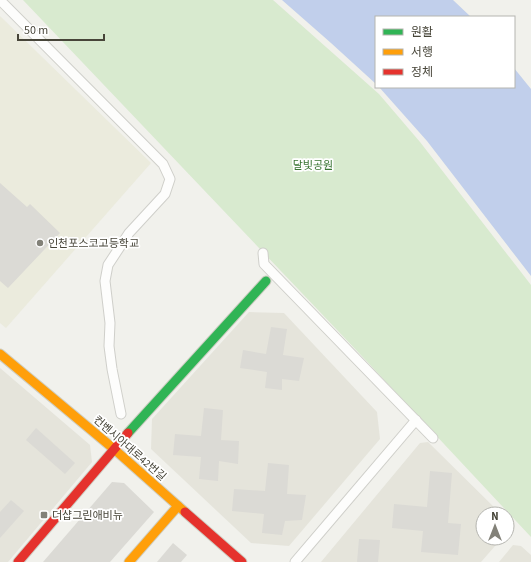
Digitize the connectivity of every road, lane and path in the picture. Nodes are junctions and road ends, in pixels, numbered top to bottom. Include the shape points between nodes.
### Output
1 (0, 0) edge
2 (263, 253) dead end
3 (266, 281) dead end
4 (0, 354) edge
5 (121, 414) dead end
6 (416, 420) junction
7 (433, 438) dead end
8 (114, 449) junction
9 (178, 506) junction
10 (18, 562) edge
11 (129, 562) edge
12 (242, 562) edge
13 (295, 562) edge

1 - 5 street via 163,164 170,179 165,194 129,233 108,264 105,281 110,346
2 - 6 street via 264,264
3 - 8 street
4 - 8 street, 컨벤시아대로42번길
6 - 7 street
6 - 13 street
8 - 9 street, 컨벤시아대로42번길
8 - 10 street
9 - 11 street
9 - 12 street, 컨벤시아대로42번길

